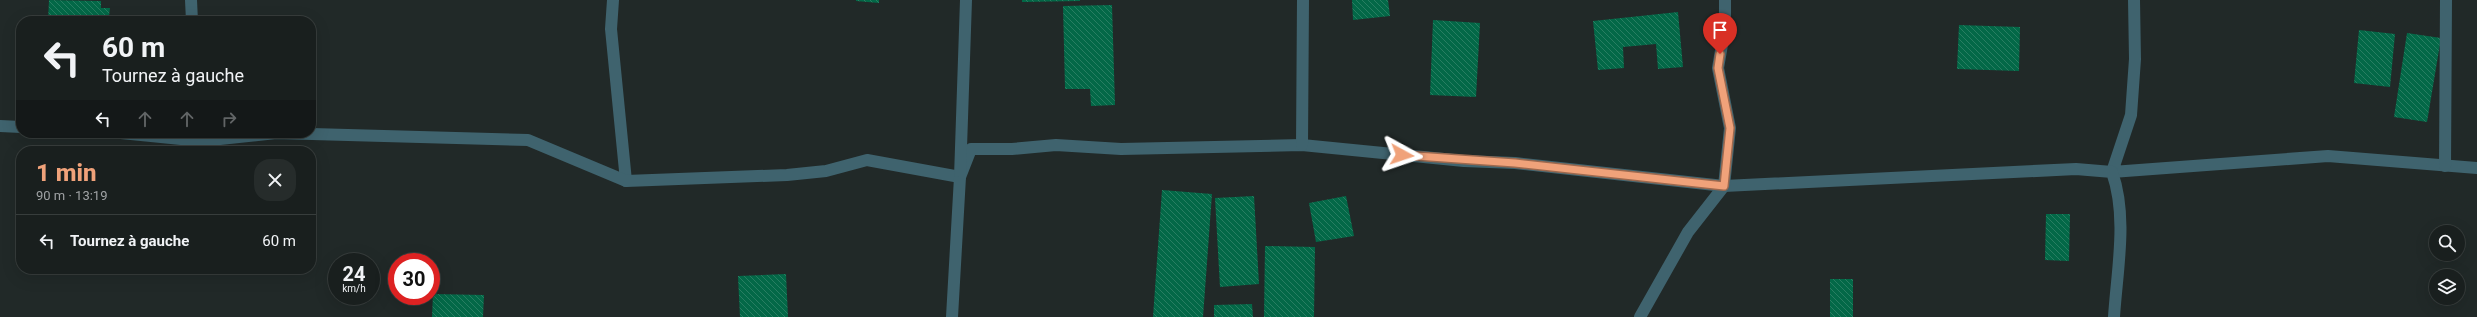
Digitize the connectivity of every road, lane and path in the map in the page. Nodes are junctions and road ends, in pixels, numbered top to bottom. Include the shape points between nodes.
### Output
1 (191, 0) edge
2 (613, 0) edge
3 (966, 0) edge
4 (1302, 0) edge
5 (1725, 0) edge
6 (2134, 0) edge
7 (2446, 0) edge
8 (192, 16) edge
9 (0, 126) edge
10 (16, 127) edge
11 (316, 134) edge
12 (1302, 145) junction
13 (2445, 166) junction
14 (2477, 168) edge
15 (2112, 172) junction
16 (960, 177) junction
17 (626, 181) junction
18 (1724, 186) junction
19 (952, 317) edge
20 (1640, 317) edge
21 (2114, 317) edge

1 - 8 street
2 - 17 street via 611,29
3 - 16 street
4 - 12 street
5 - 18 street via 1725,27 1718,68 1730,128
6 - 15 street via 2135,59 2131,115
7 - 13 street
9 - 10 street
11 - 17 street via 528,140
12 - 16 street via 1121,149 1056,145 971,149
12 - 18 street via 1464,161 1515,163
13 - 14 street
13 - 15 street via 2328,156
15 - 18 street via 2076,169
15 - 21 street via 2119,192 2120,215
16 - 17 street via 867,160 826,171 787,175
16 - 19 street
18 - 20 street via 1688,232

